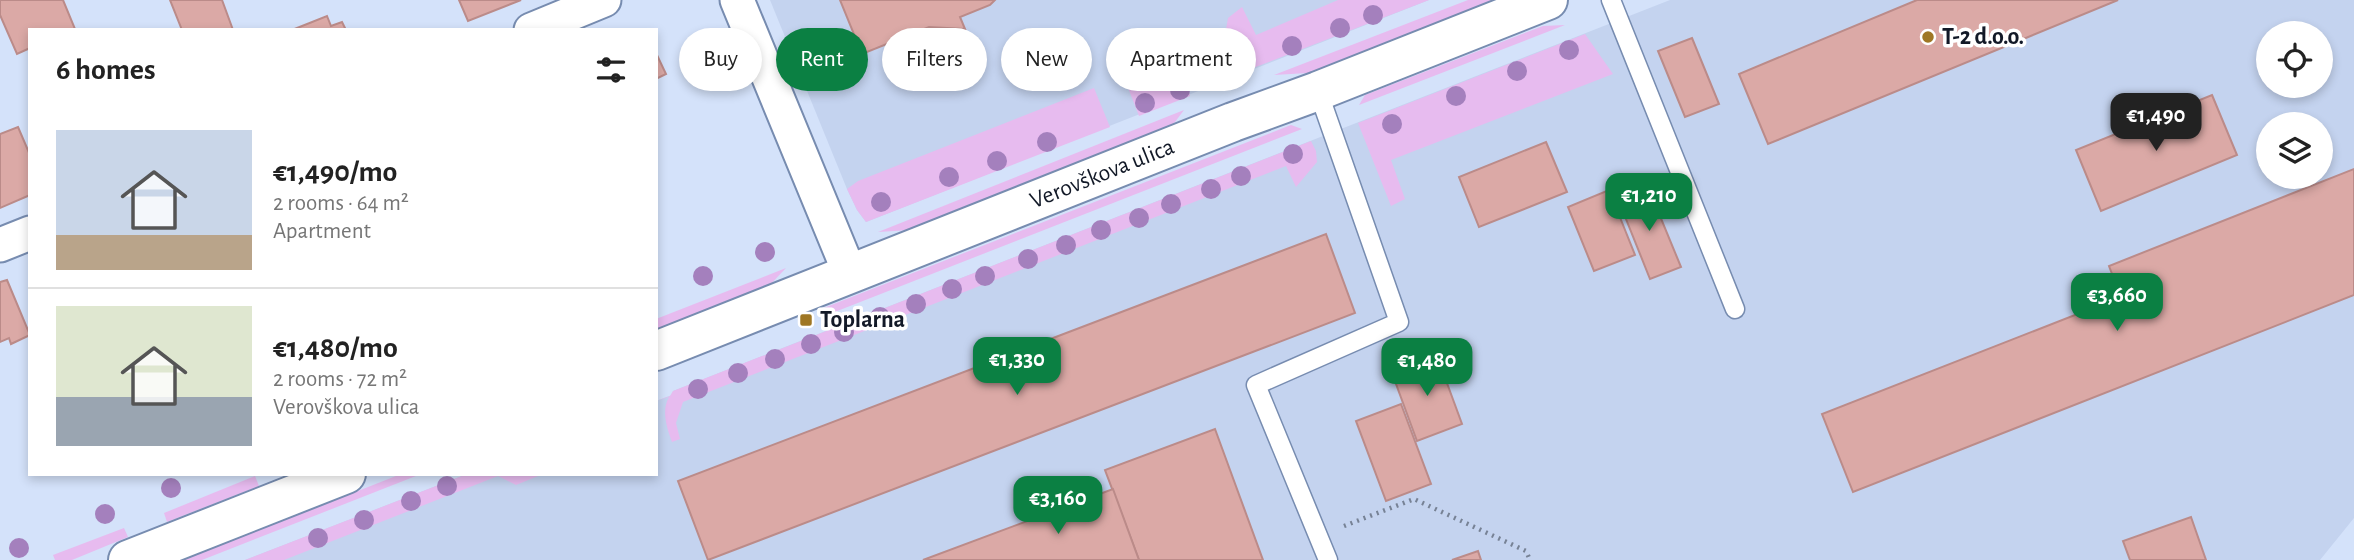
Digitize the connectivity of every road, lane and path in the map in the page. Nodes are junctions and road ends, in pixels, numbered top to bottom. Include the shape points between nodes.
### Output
1 (604, 0) edge
2 (737, 0) edge
3 (1548, 0) edge
4 (1611, 0) edge
5 (536, 28) edge
6 (1318, 91) junction
7 (28, 234) edge
8 (0, 245) edge
9 (850, 274) junction
10 (1735, 309) dead end
11 (658, 350) edge
12 (341, 476) edge
13 (1318, 536) junction
14 (128, 560) edge
15 (1328, 560) edge
16 (1530, 560) edge

1 - 5 street
2 - 9 street
3 - 6 street, Verovškova ulica
4 - 10 lane
6 - 9 street, Verovškova ulica
6 - 13 lane via 1399,322 1256,386
7 - 8 street
9 - 11 street, Verovškova ulica
12 - 14 street
13 - 15 lane
13 - 16 path via 1415,499 1526,551

